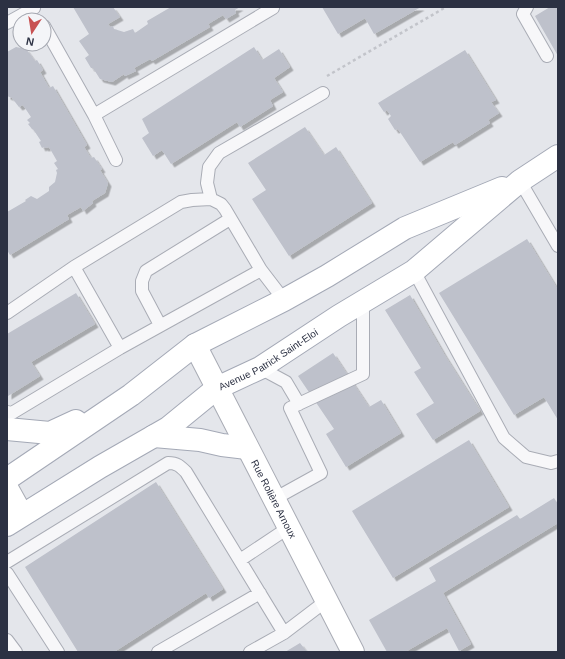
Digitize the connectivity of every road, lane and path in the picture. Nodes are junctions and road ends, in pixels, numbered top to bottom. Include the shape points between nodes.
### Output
1 (446, 7) edge
2 (527, 7) edge
3 (34, 8) edge
4 (273, 8) dead end
5 (7, 23) edge
6 (52, 40) edge
7 (548, 56) dead end
8 (324, 78) dead end
9 (323, 93) dead end
10 (94, 115) junction
11 (558, 156) edge
12 (116, 160) dead end
13 (520, 181) junction
14 (211, 199) junction
15 (230, 219) junction
16 (558, 246) edge
17 (74, 267) junction
18 (261, 270) junction
19 (414, 272) junction
20 (284, 300) junction
21 (365, 300) junction
22 (7, 313) edge
23 (160, 326) junction
24 (195, 345) junction
25 (120, 348) junction
26 (260, 368) junction
27 (217, 388) junction
28 (131, 395) junction
29 (299, 404) junction
30 (7, 412) edge
31 (7, 429) edge
32 (154, 436) junction
33 (247, 448) junction
34 (558, 461) edge
35 (7, 479) edge
36 (7, 488) edge
37 (274, 499) junction
38 (14, 520) edge
39 (288, 528) junction
40 (240, 560) junction
41 (7, 562) edge
42 (7, 573) edge
43 (260, 593) junction
44 (326, 601) junction
45 (284, 633) junction
46 (7, 640) edge
47 (16, 652) edge
48 (58, 652) edge
49 (158, 652) edge
50 (250, 652) edge
51 (353, 652) edge

1 - 8 path
2 - 7 lane via 523,14
3 - 5 lane
4 - 10 lane
6 - 10 lane
9 - 14 lane via 219,153 209,167 207,183
10 - 12 lane
11 - 13 main road, Avenue Patrick Saint-Eloi
13 - 16 lane
13 - 19 main road, Avenue Patrick Saint-Eloi
13 - 20 main road, Avenue Patrick Saint-Eloi via 405,228
14 - 15 lane via 220,204
14 - 17 lane via 181,202
15 - 18 lane
15 - 23 lane via 146,270 142,291
17 - 22 lane
17 - 25 lane
18 - 20 lane
18 - 23 lane
19 - 21 main road, Avenue Patrick Saint-Eloi
19 - 34 lane via 504,438 526,457 551,463
20 - 24 main road, Avenue Patrick Saint-Eloi
21 - 26 main road, Avenue Patrick Saint-Eloi
21 - 29 lane via 363,374
23 - 25 lane
24 - 27 main road, Rue Rolière Arnoux
24 - 28 main road, Avenue Patrick Saint-Eloi
25 - 30 lane via 12,413
26 - 27 main road, Avenue Patrick Saint-Eloi
26 - 29 lane via 286,382
27 - 32 main road, Avenue Patrick Saint-Eloi via 168,428
27 - 33 main road, Rue Rolière Arnoux
28 - 31 main road via 50,432
28 - 35 main road, Avenue Patrick Saint-Eloi
29 - 37 lane via 290,408 321,473
32 - 33 main road
32 - 38 main road, Avenue Patrick Saint-Eloi
33 - 37 main road, Rue Rolière Arnoux
36 - 38 main road
37 - 39 main road, Rue Rolière Arnoux
39 - 40 lane
39 - 44 main road, Rue Rolière Arnoux
40 - 41 lane via 186,472 180,465 168,463
40 - 43 lane
42 - 48 lane
43 - 45 lane
43 - 49 lane
44 - 45 lane
44 - 51 main road, Rue Rolière Arnoux
45 - 50 lane
46 - 47 lane

